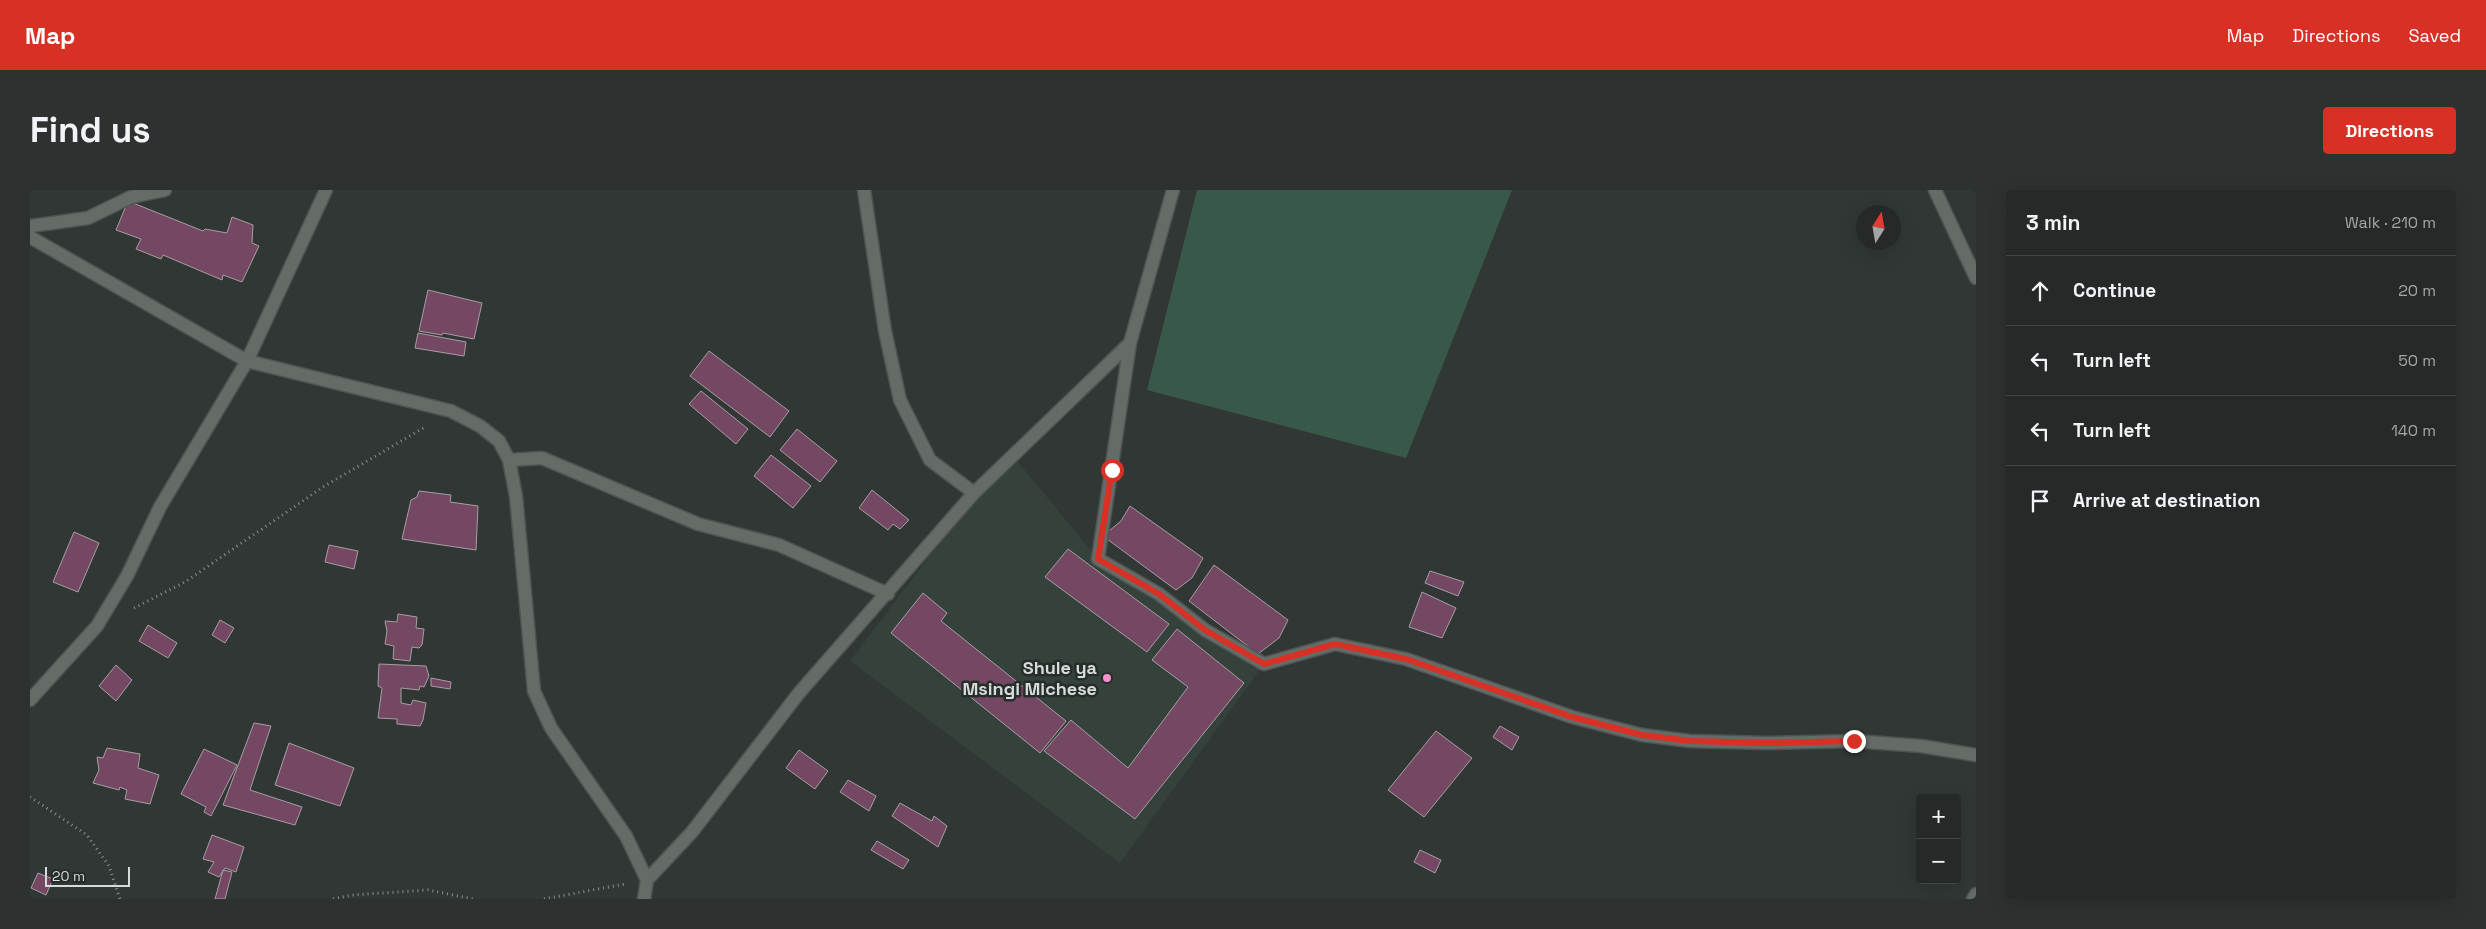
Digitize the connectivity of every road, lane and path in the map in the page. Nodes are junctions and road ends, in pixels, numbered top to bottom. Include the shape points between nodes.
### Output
1 (165, 190) edge
2 (326, 190) edge
3 (864, 190) edge
4 (1173, 190) edge
5 (1935, 190) edge
6 (30, 226) edge
7 (30, 238) edge
8 (1976, 278) edge
9 (1130, 344) junction
10 (247, 361) junction
11 (451, 411) junction
12 (509, 460) junction
13 (974, 493) junction
14 (888, 594) junction
15 (132, 608) dead end
16 (30, 700) edge
17 (1976, 755) edge
18 (30, 797) edge
19 (647, 880) junction
20 (1976, 894) edge
21 (120, 899) edge
22 (334, 899) edge
23 (472, 899) edge
24 (544, 899) edge
25 (644, 899) edge
26 (1973, 899) edge

1 - 6 street via 131,197 88,218
2 - 10 street
3 - 13 street via 885,330 900,400 930,460
4 - 9 street
5 - 8 street
7 - 10 street
9 - 13 street
9 - 17 street via 1098,559 1159,594 1205,630 1264,664 1335,644 1406,659 1572,717 1642,735 1690,741 1854,741 1921,746
10 - 11 street
10 - 16 street via 160,507 127,576 97,626
11 - 12 street via 480,426 499,441
11 - 15 path via 322,486 185,582
12 - 14 street via 542,458 698,524 779,545
12 - 19 street via 516,496 534,691 552,728 626,836
13 - 14 street
14 - 19 street via 800,693 692,832
18 - 21 path via 87,835 109,866
19 - 24 path
19 - 25 street
20 - 26 street
22 - 23 path via 428,890

